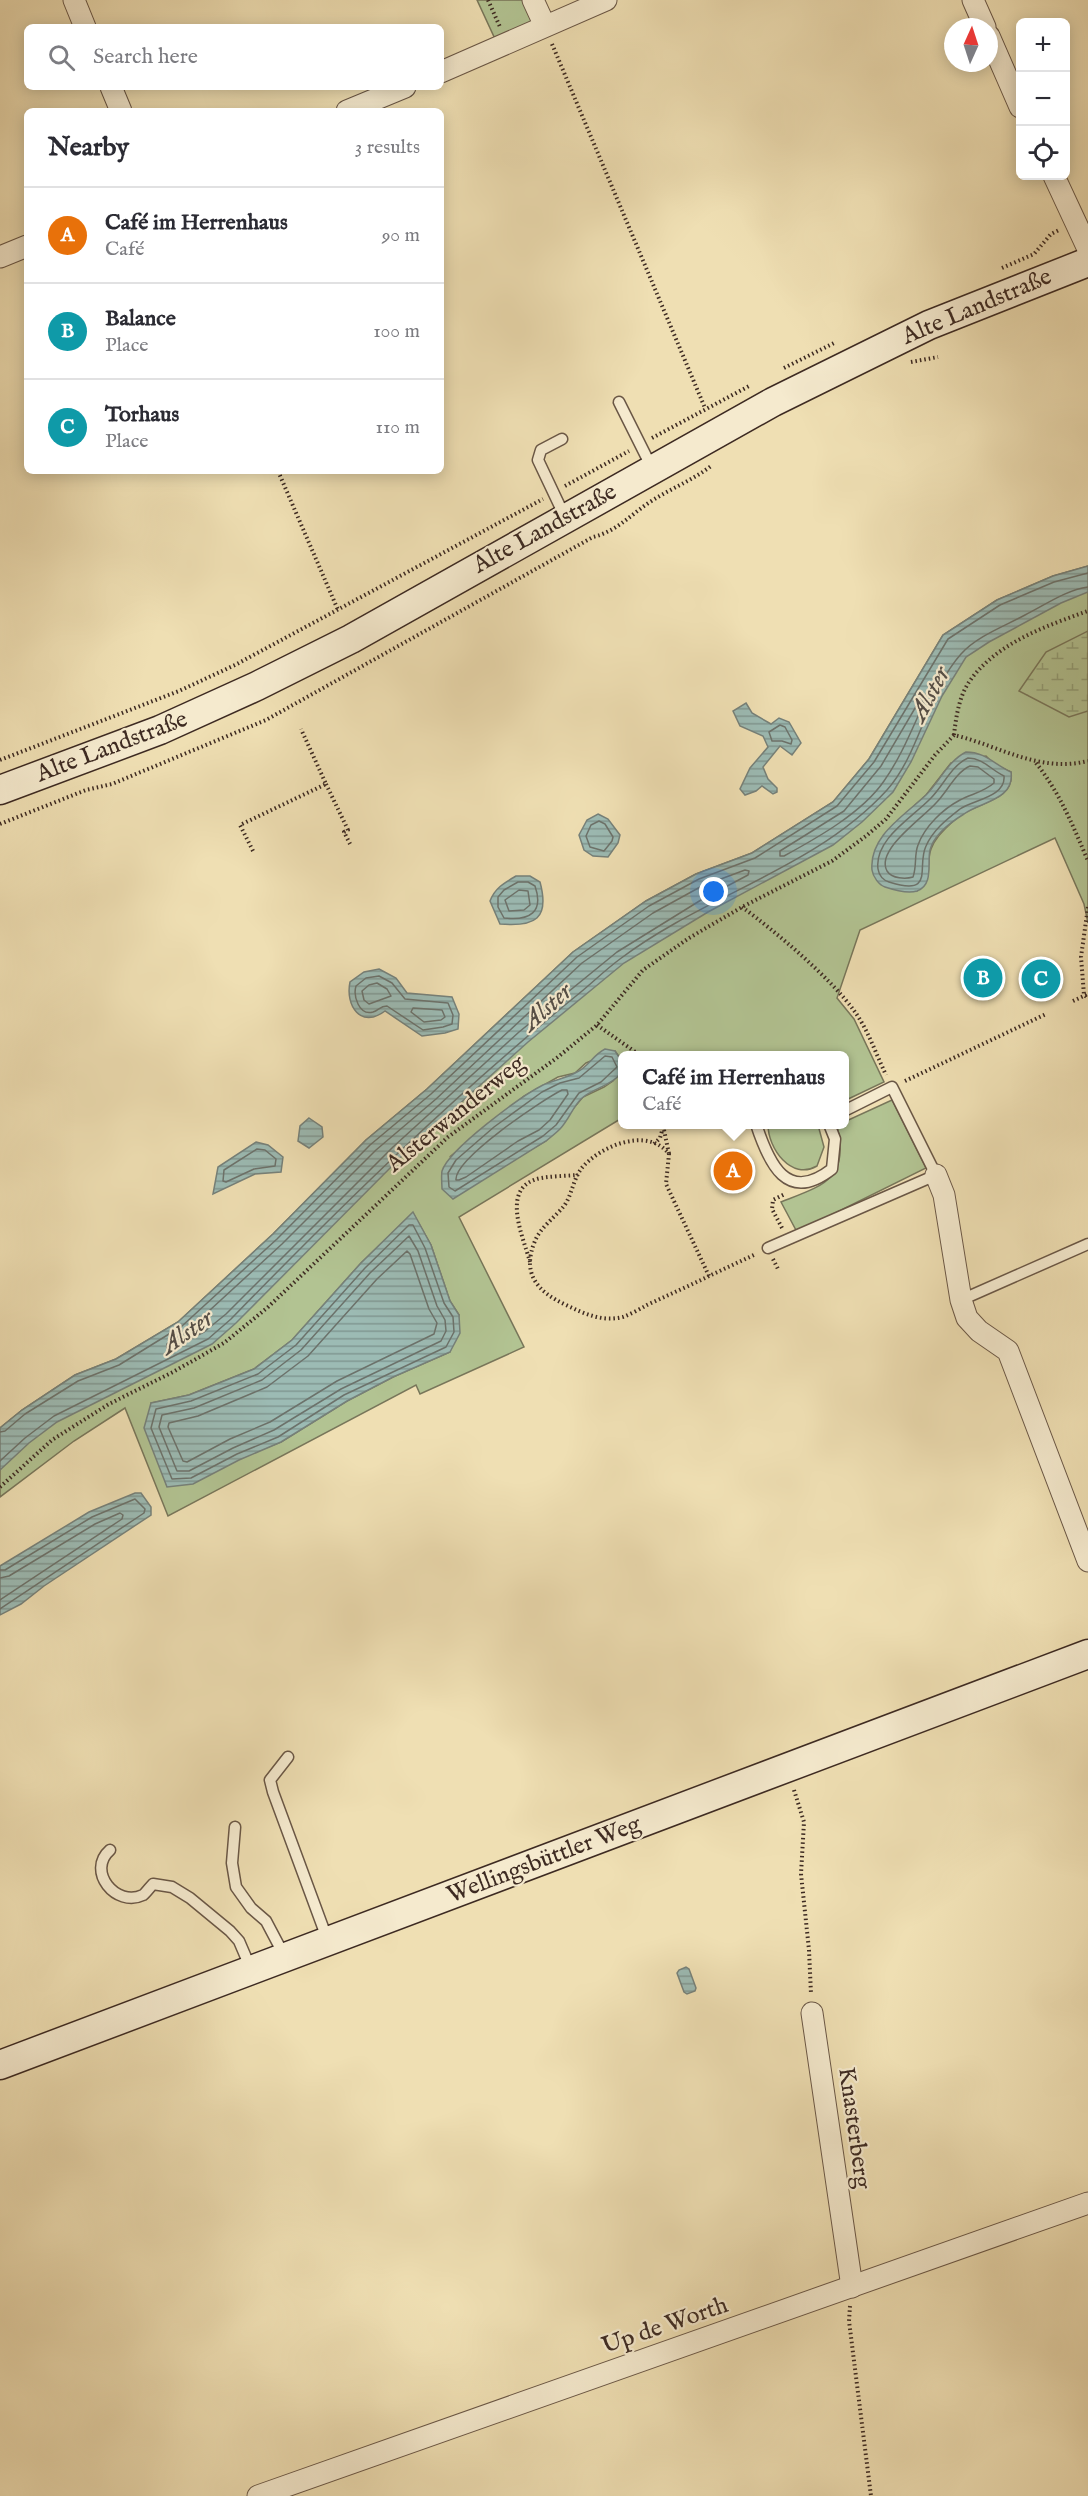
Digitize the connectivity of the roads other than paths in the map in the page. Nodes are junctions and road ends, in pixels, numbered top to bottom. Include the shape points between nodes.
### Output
1 (74, 0) edge
2 (533, 0) edge
3 (606, 0) edge
4 (973, 0) edge
5 (981, 18) edge
6 (84, 24) edge
7 (545, 26) junction
8 (998, 57) edge
9 (444, 71) edge
10 (112, 90) edge
11 (398, 90) edge
12 (1016, 98) edge
13 (120, 108) edge
14 (354, 108) edge
15 (1056, 180) edge
16 (24, 247) edge
17 (1088, 249) edge
18 (0, 258) edge
19 (1088, 262) edge
20 (620, 402) dead end
21 (562, 439) dead end
22 (647, 457) junction
23 (559, 505) junction
24 (0, 790) edge
25 (849, 1108) edge
26 (757, 1129) edge
27 (831, 1129) edge
28 (936, 1175) junction
29 (1088, 1244) edge
30 (768, 1248) dead end
31 (961, 1300) junction
32 (1088, 1561) edge
33 (1088, 1654) edge
34 (288, 1757) dead end
35 (235, 1827) dead end
36 (110, 1850) dead end
37 (328, 1941) junction
38 (286, 1957) junction
39 (251, 1970) junction
40 (812, 2013) road end
41 (0, 2066) edge
42 (1088, 2204) edge
43 (852, 2287) junction
44 (258, 2496) edge

1 - 6 street
2 - 7 street
3 - 7 street
4 - 5 street
7 - 9 street
8 - 12 street
10 - 13 street
11 - 14 street
15 - 17 street
16 - 18 street
19 - 22 main road, Alte Landstraße via 929,325 773,402
20 - 22 lane
21 - 23 lane via 538,455
22 - 23 main road, Alte Landstraße
23 - 24 main road, Alte Landstraße via 351,639 160,730
25 - 28 lane via 892,1087
26 - 27 lane via 765,1152 784,1178 802,1184 832,1169 835,1139
28 - 30 lane
28 - 31 street via 944,1195
29 - 31 lane
31 - 32 street via 966,1318 1008,1351
33 - 37 main road, Wellingsbüttler Weg
34 - 37 lane via 270,1780
35 - 38 lane via 232,1863 236,1887 266,1921
36 - 39 lane via 100,1869 101,1877 113,1891 132,1897 144,1894 153,1884 190,1898 235,1935
37 - 38 main road, Wellingsbüttler Weg
38 - 39 main road, Wellingsbüttler Weg
39 - 41 main road, Wellingsbüttler Weg
40 - 43 street, Knasterberg
42 - 43 street, Up de Worth
43 - 44 street, Up de Worth

